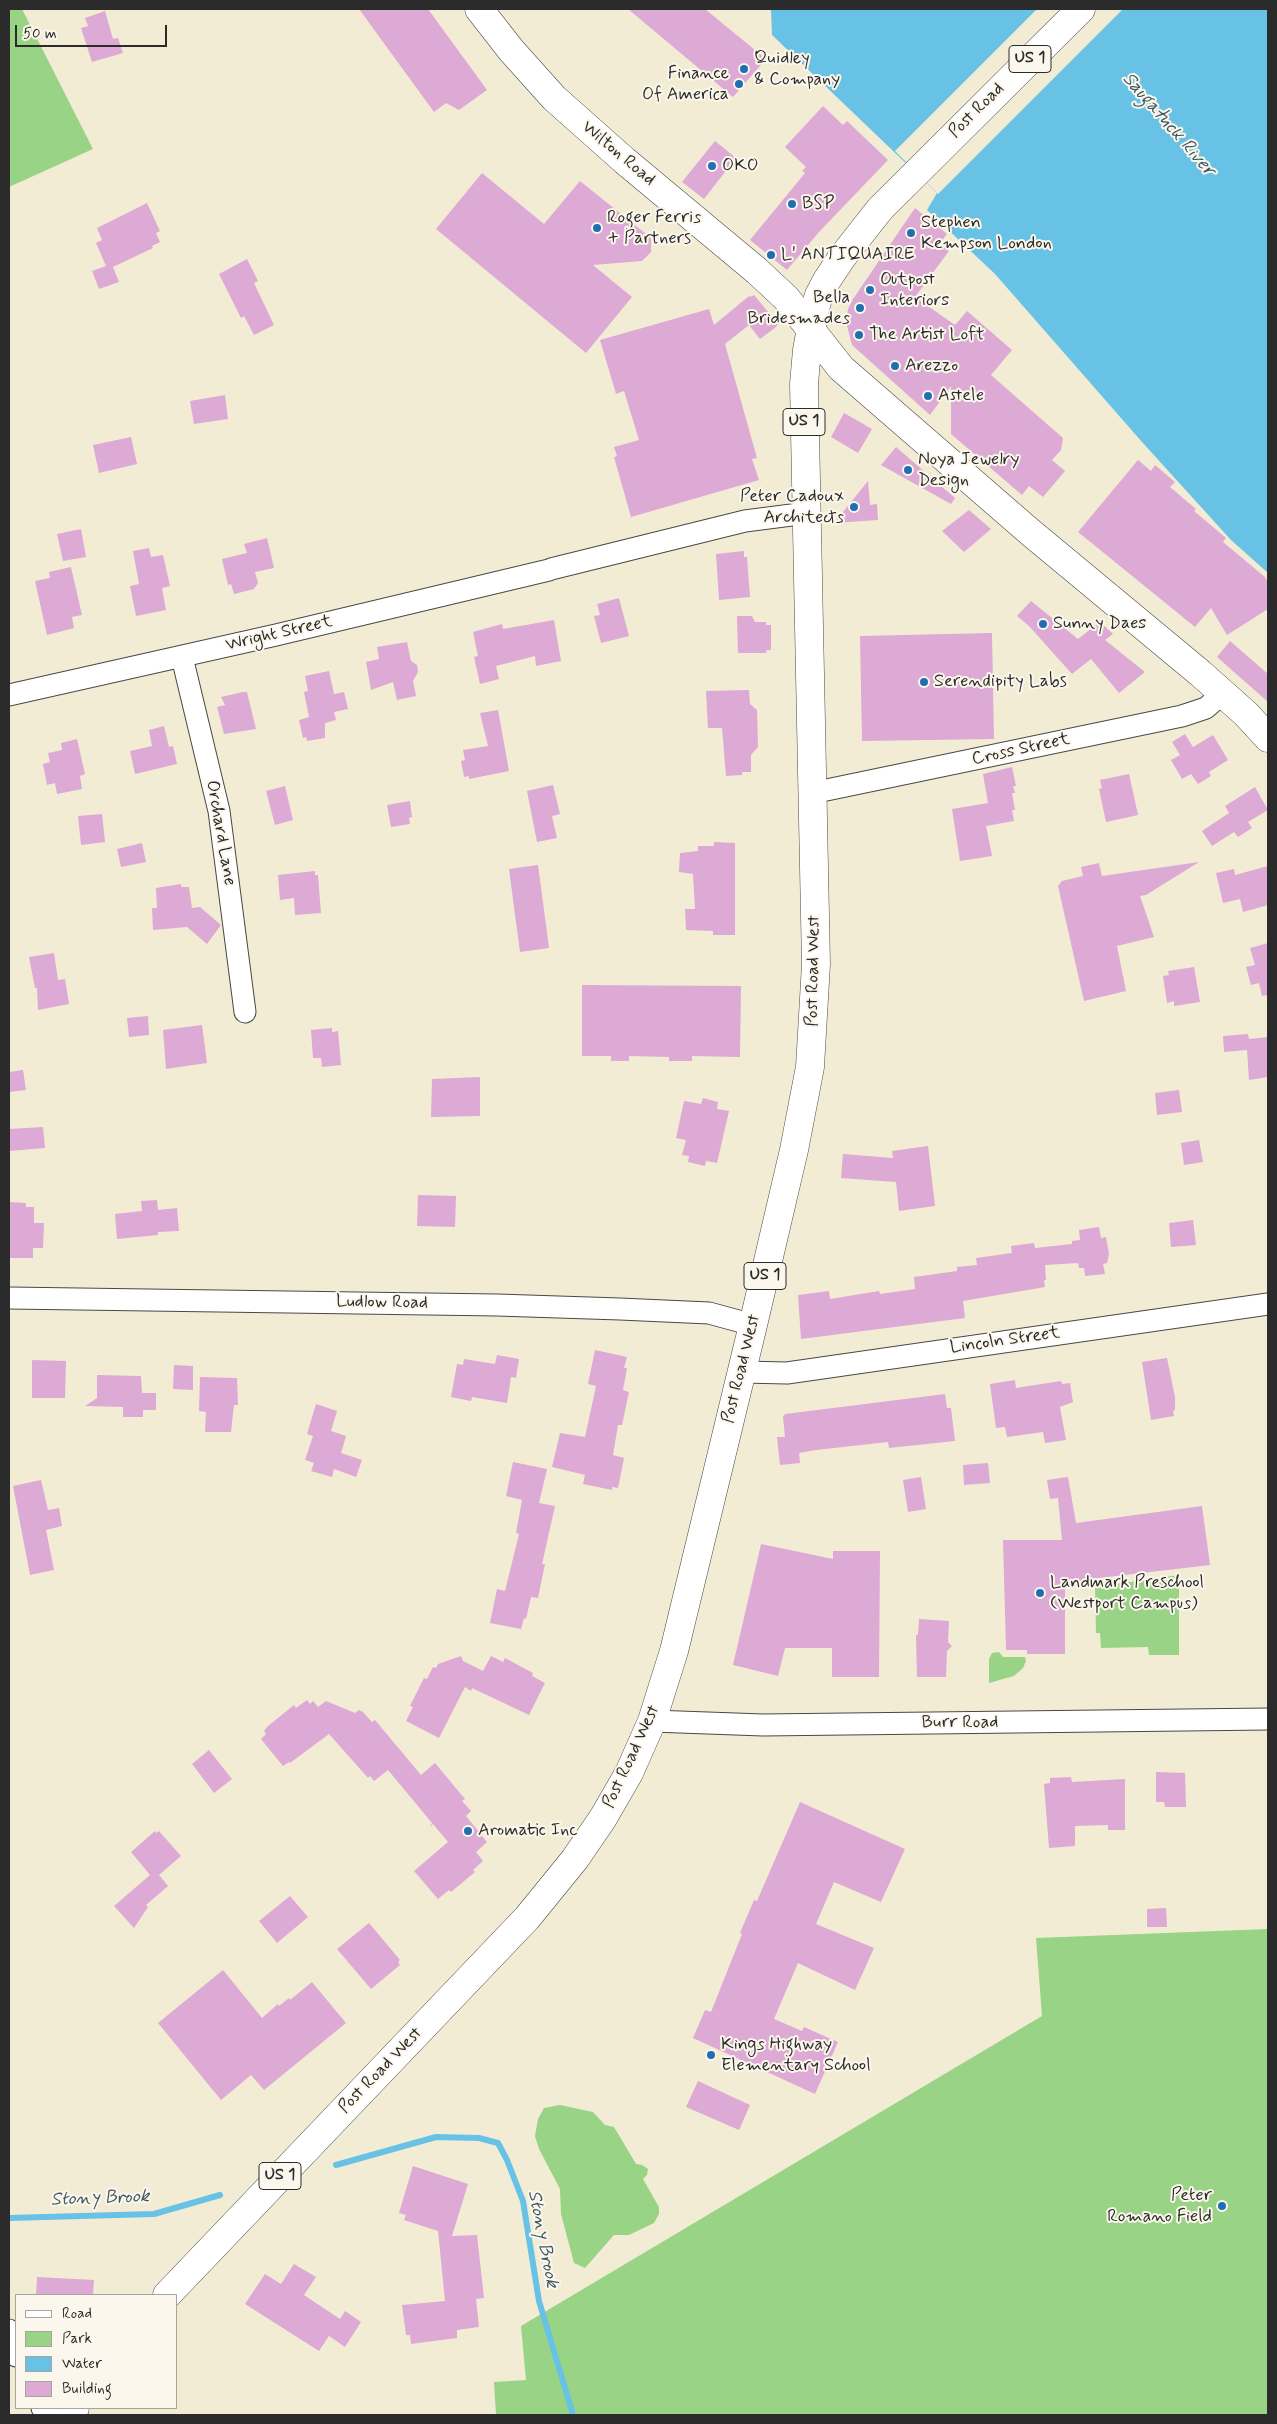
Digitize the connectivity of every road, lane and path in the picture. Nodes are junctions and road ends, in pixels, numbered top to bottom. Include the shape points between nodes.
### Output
1 (479, 9) edge
2 (1081, 9) edge
3 (916, 172) joint
4 (810, 330) junction
5 (807, 513) junction
6 (182, 657) junction
7 (1223, 693) junction
8 (9, 695) edge
9 (1268, 738) edge
10 (812, 793) junction
11 (245, 1012) dead end
12 (9, 1298) edge
13 (1268, 1304) edge
14 (753, 1325) junction
15 (742, 1372) junction
16 (1268, 1719) edge
17 (652, 1721) junction
18 (168, 2294) edge
19 (9, 2330) edge
20 (15, 2352) edge

1 - 4 main road, Wilton Road via 554,98 757,271 786,298
2 - 3 main road, Post Road / US 1
3 - 4 main road, Post Road West / US 1 via 880,209 843,256 819,295
4 - 5 main road, Post Road West / US 1 via 804,384
4 - 7 main road, Wilton Road via 841,368 879,402
5 - 6 street, Wright Street via 745,521
5 - 10 main road, Post Road West / US 1
6 - 8 street, Wright Street
6 - 11 street, Orchard Lane via 219,810
7 - 9 main road, Wilton Road
7 - 10 street, Cross Street via 1206,708 1182,716
10 - 14 main road, Post Road West / US 1 via 816,989 810,1067
12 - 14 street, Ludlow Road via 591,1308 709,1313
13 - 15 street, Lincoln Street via 787,1372
14 - 15 main road, Post Road West / US 1
15 - 17 main road, Post Road West / US 1 via 674,1651
16 - 17 street, Burr Road via 763,1725
17 - 18 main road, Post Road West / US 1 via 629,1773 603,1818 539,1904
19 - 20 street

